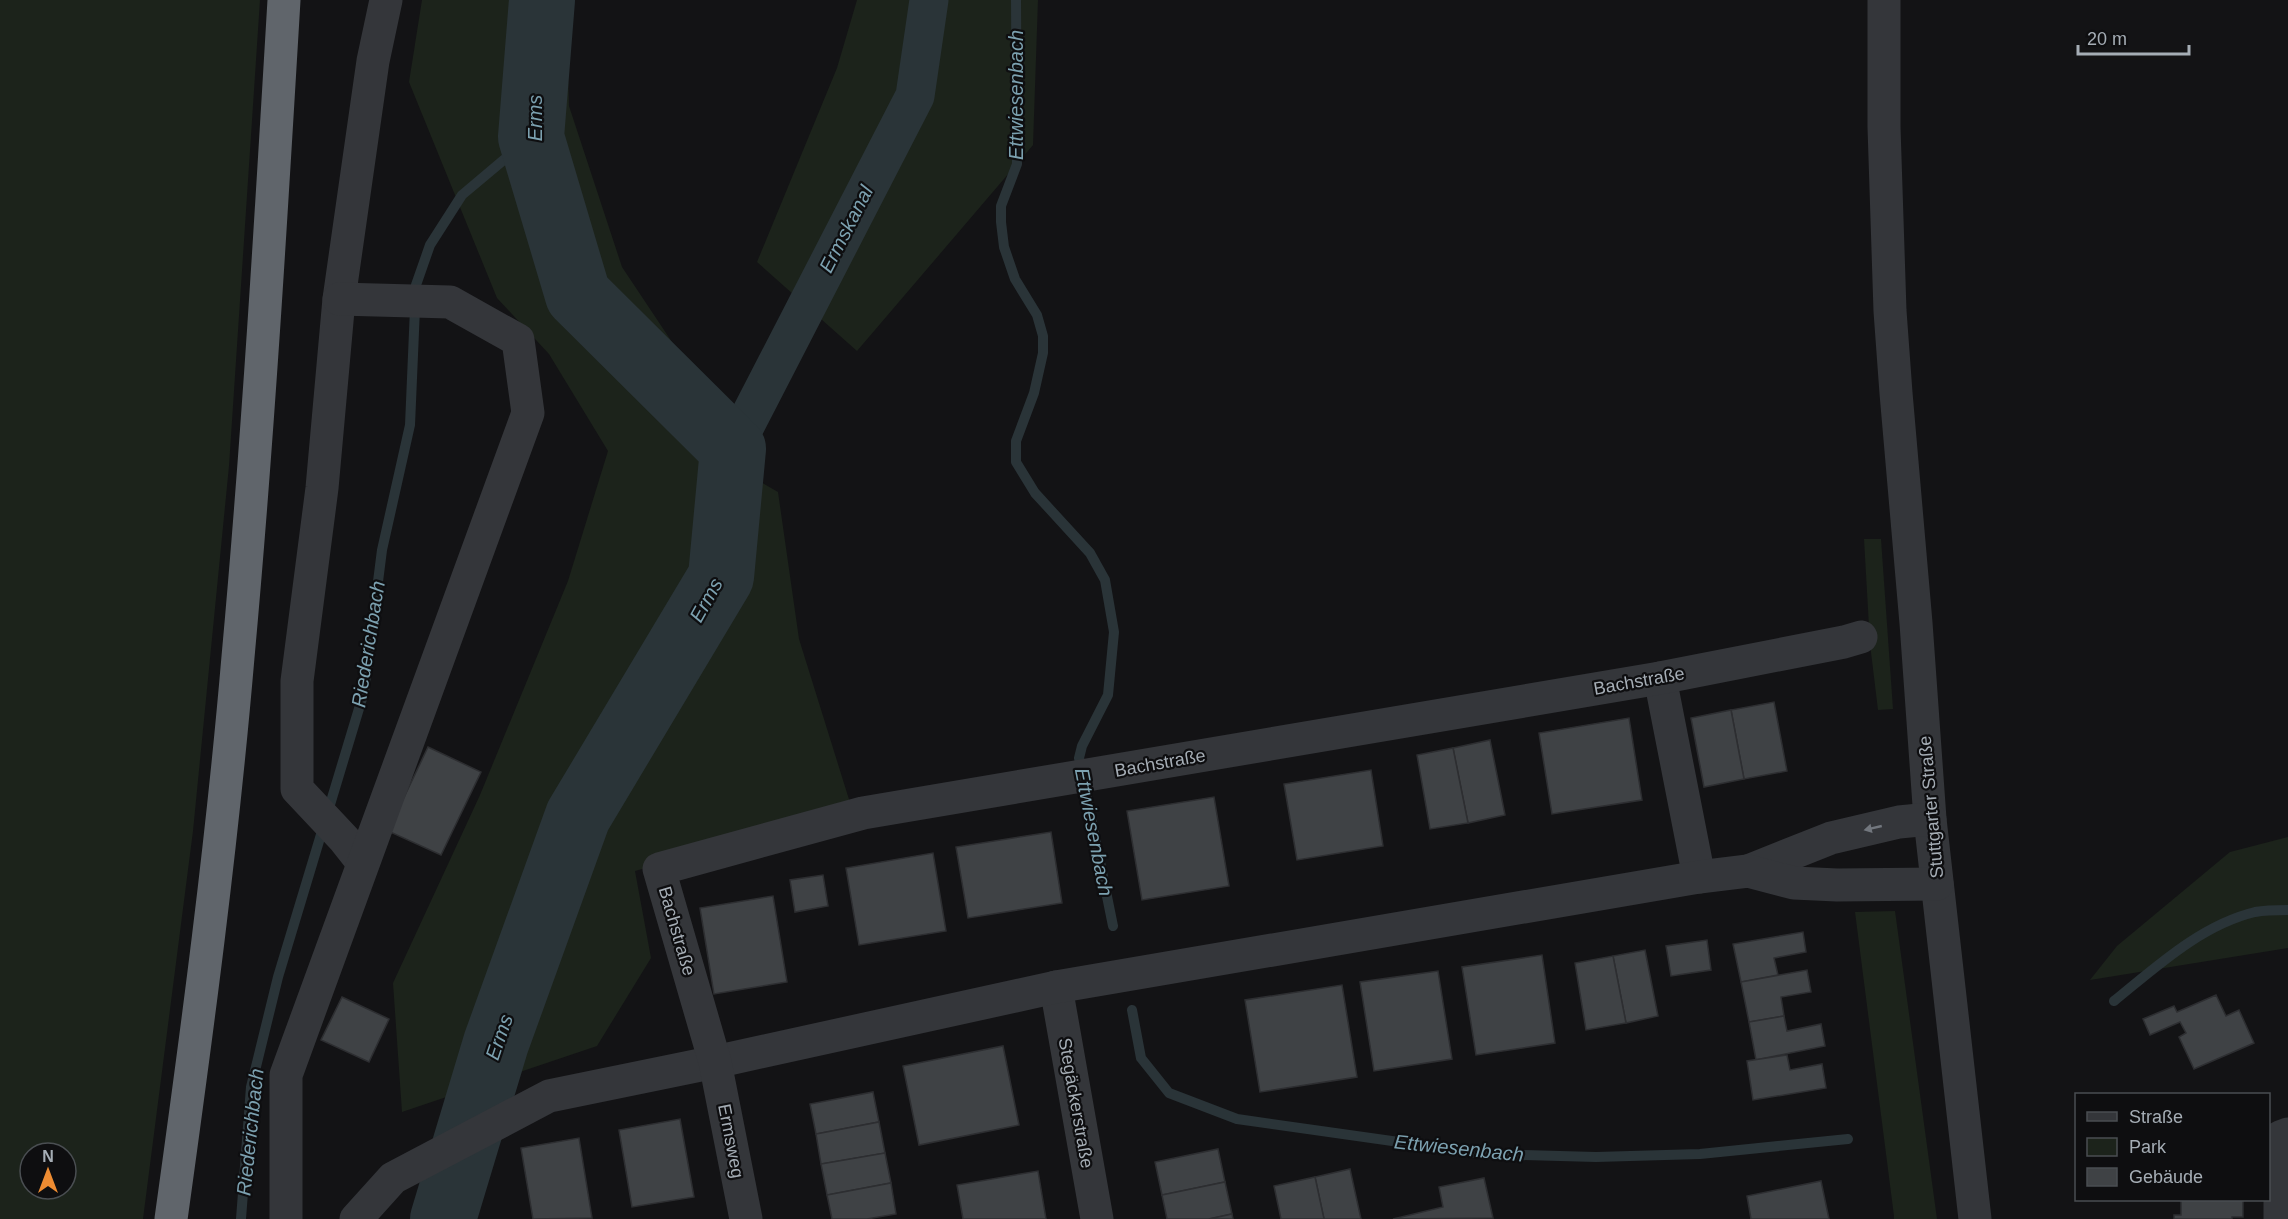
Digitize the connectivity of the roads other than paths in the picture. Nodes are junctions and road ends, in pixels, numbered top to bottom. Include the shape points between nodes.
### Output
1 (284, 0) edge
2 (386, 0) edge
3 (1884, 0) edge
4 (339, 299) junction
5 (1861, 637) dead end
6 (1660, 678) junction
7 (1930, 819) junction
8 (354, 851) junction
9 (1748, 871) junction
10 (1700, 877) junction
11 (1937, 884) junction
12 (1056, 987) junction
13 (715, 1062) junction
14 (2288, 1134) edge
15 (171, 1219) edge
16 (286, 1219) edge
17 (357, 1219) edge
18 (746, 1219) edge
19 (1096, 1219) edge
20 (1975, 1219) edge
21 (2280, 1219) edge

1 - 15 highway via 238,658 208,938
2 - 4 street via 373,61
3 - 7 street, Stuttgarter Straße via 1884,138 1896,393
4 - 8 street via 322,488 297,681 297,789
4 - 8 street via 450,302 518,340 528,413
5 - 6 street, Bachstraße
6 - 10 street
6 - 13 street, Bachstraße via 863,813 659,869
7 -> 9 street via 1831,838
7 - 11 street, Stuttgarter Straße
8 - 16 street via 286,1075
9 - 10 street
9 - 11 street via 1794,883
10 - 12 street
11 - 20 street, Stuttgarter Straße
12 - 13 street
12 - 19 street, Stegäckerstraße
13 - 17 street via 549,1096 393,1178
13 - 18 street, Ermsweg
14 - 21 street via 2280,1137

